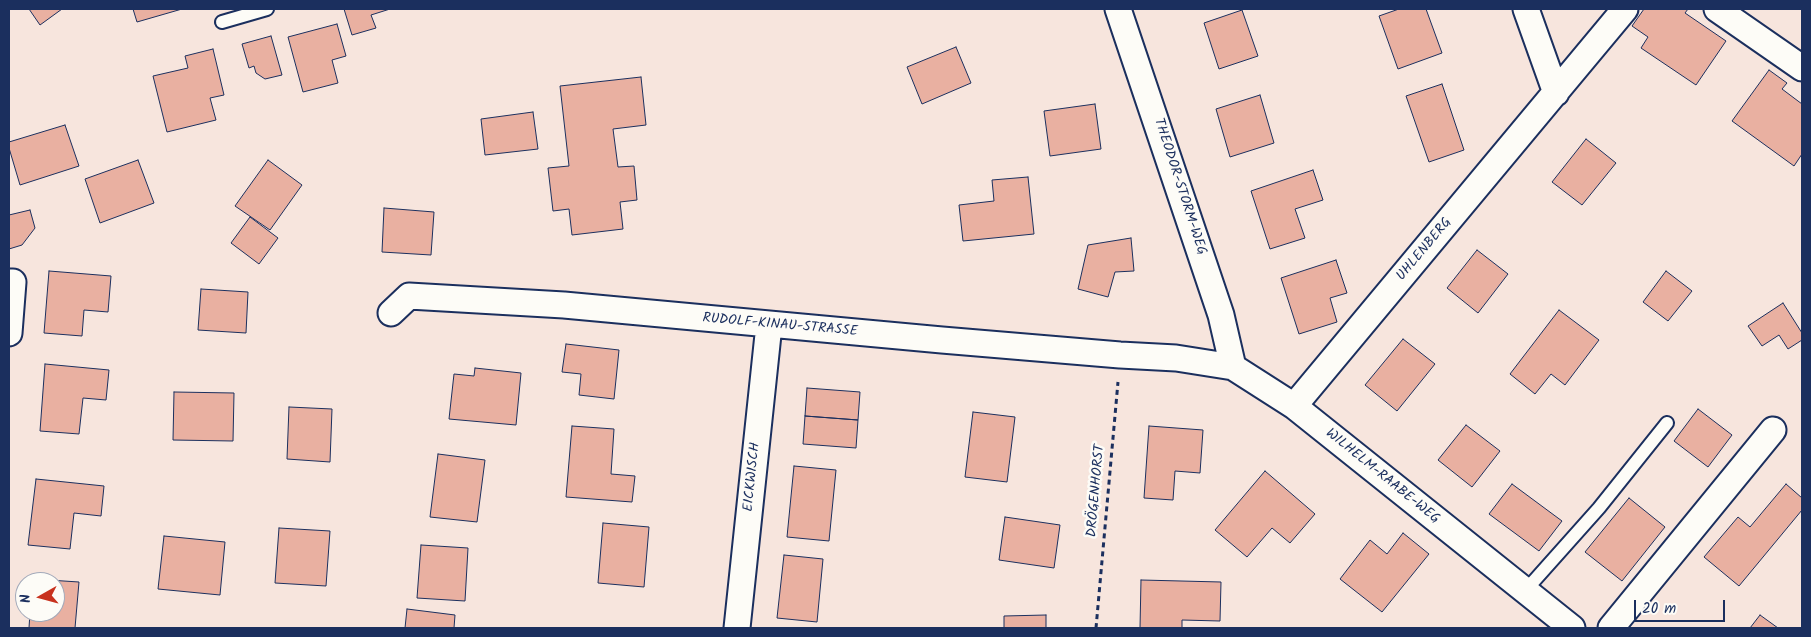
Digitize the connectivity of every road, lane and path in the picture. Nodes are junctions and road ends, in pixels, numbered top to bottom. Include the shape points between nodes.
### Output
1 (267, 9) edge
2 (1118, 9) edge
3 (1526, 9) edge
4 (1626, 9) edge
5 (1717, 9) edge
6 (222, 22) dead end
7 (1802, 68) edge
8 (1556, 93) junction
9 (9, 282) edge
10 (391, 314) dead end
11 (769, 325) junction
12 (9, 333) edge
13 (1120, 355) junction
14 (1176, 358) joint
15 (1233, 367) junction
16 (1294, 406) junction
17 (1667, 423) dead end
18 (1773, 430) dead end
19 (1525, 590) junction
20 (737, 628) edge
21 (1096, 628) edge
22 (1572, 628) edge
23 (1611, 628) edge

1 - 6 lane
2 - 15 street, THEODOR-STORM-WEG via 1221,315
3 - 8 street
4 - 8 street, UHLENBERG
5 - 7 street
8 - 16 street, UHLENBERG
9 - 12 street via 13,282
10 - 11 street, RUDOLF-KINAU-STRASSE via 409,296 564,305
11 - 13 street, RUDOLF-KINAU-STRASSE
11 - 20 street, EICKWISCH
13 - 14 street, RUDOLF-KINAU-STRASSE
13 - 21 path, DRÖGENHORST
14 - 15 street, WILHELM-RAABE-WEG
15 - 16 street, WILHELM-RAABE-WEG
16 - 19 street, WILHELM-RAABE-WEG
17 - 19 lane via 1600,508
18 - 23 street
19 - 22 street, WILHELM-RAABE-WEG

